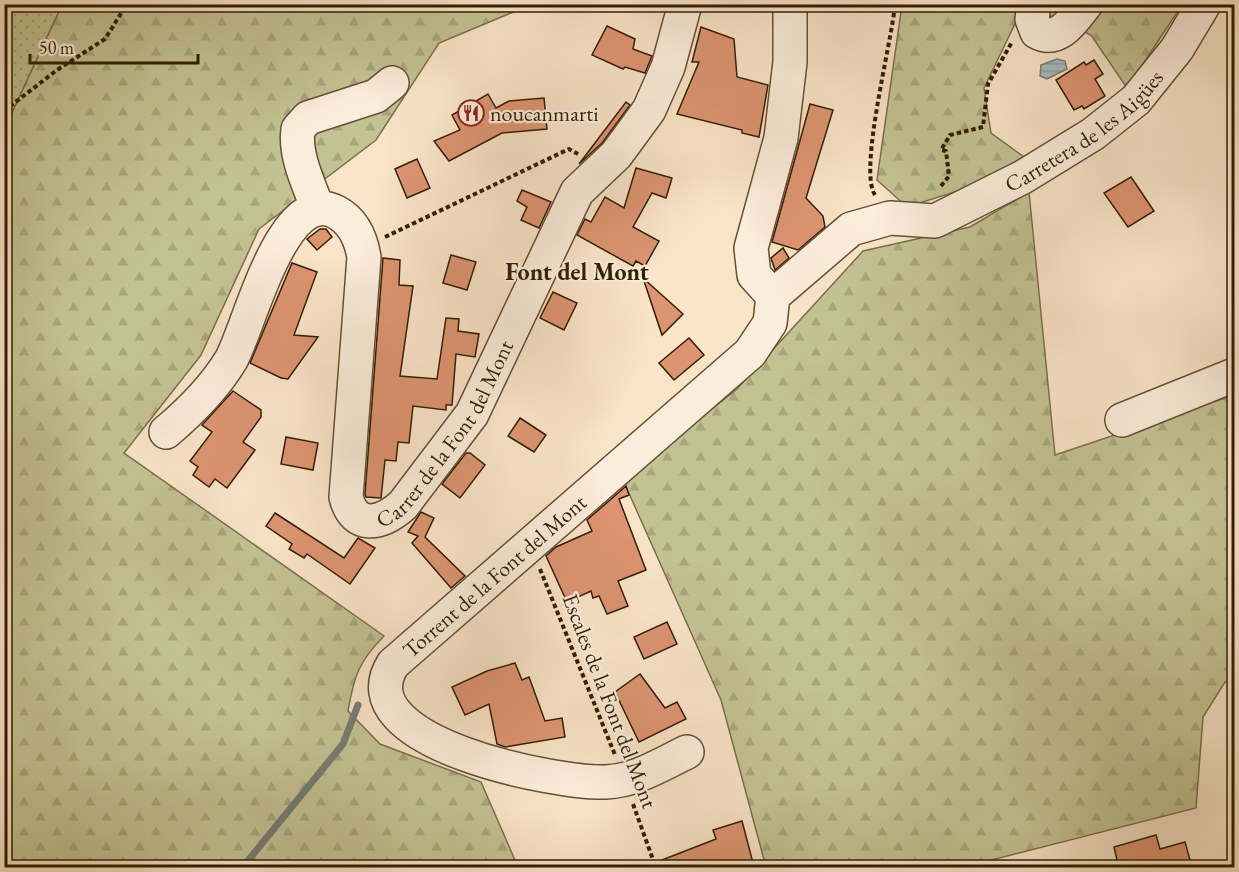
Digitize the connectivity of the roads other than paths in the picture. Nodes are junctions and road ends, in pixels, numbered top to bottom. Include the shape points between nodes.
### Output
1 (684, 4) edge
2 (790, 4) edge
3 (1086, 4) edge
4 (1204, 4) edge
5 (1027, 27) edge
6 (392, 83) dead end
7 (318, 209) junction
8 (773, 296) junction
9 (1234, 375) edge
10 (1122, 420) dead end
11 (166, 432) dead end
12 (687, 752) dead end

1 - 7 street, Carrer de la Font del Mont via 668,67 649,110 620,150 577,192 472,414 403,505 378,521 357,516 346,497 363,248 348,222 333,211
2 - 8 street via 790,62 781,138 751,248 754,275
3 - 5 street via 1056,34 1042,35
4 - 8 street, Carretera de les Aigües via 1177,49 1136,100 1093,134 1023,177 936,207 851,230
6 - 7 street via 376,96 308,118 298,129 305,176
7 - 11 street via 298,219 275,250 239,345 222,374
8 - 12 street, Torrent de la Font del Mont via 770,323 750,353 393,664 385,682 387,702 397,717 422,735 492,763 581,782 625,781
9 - 10 street

